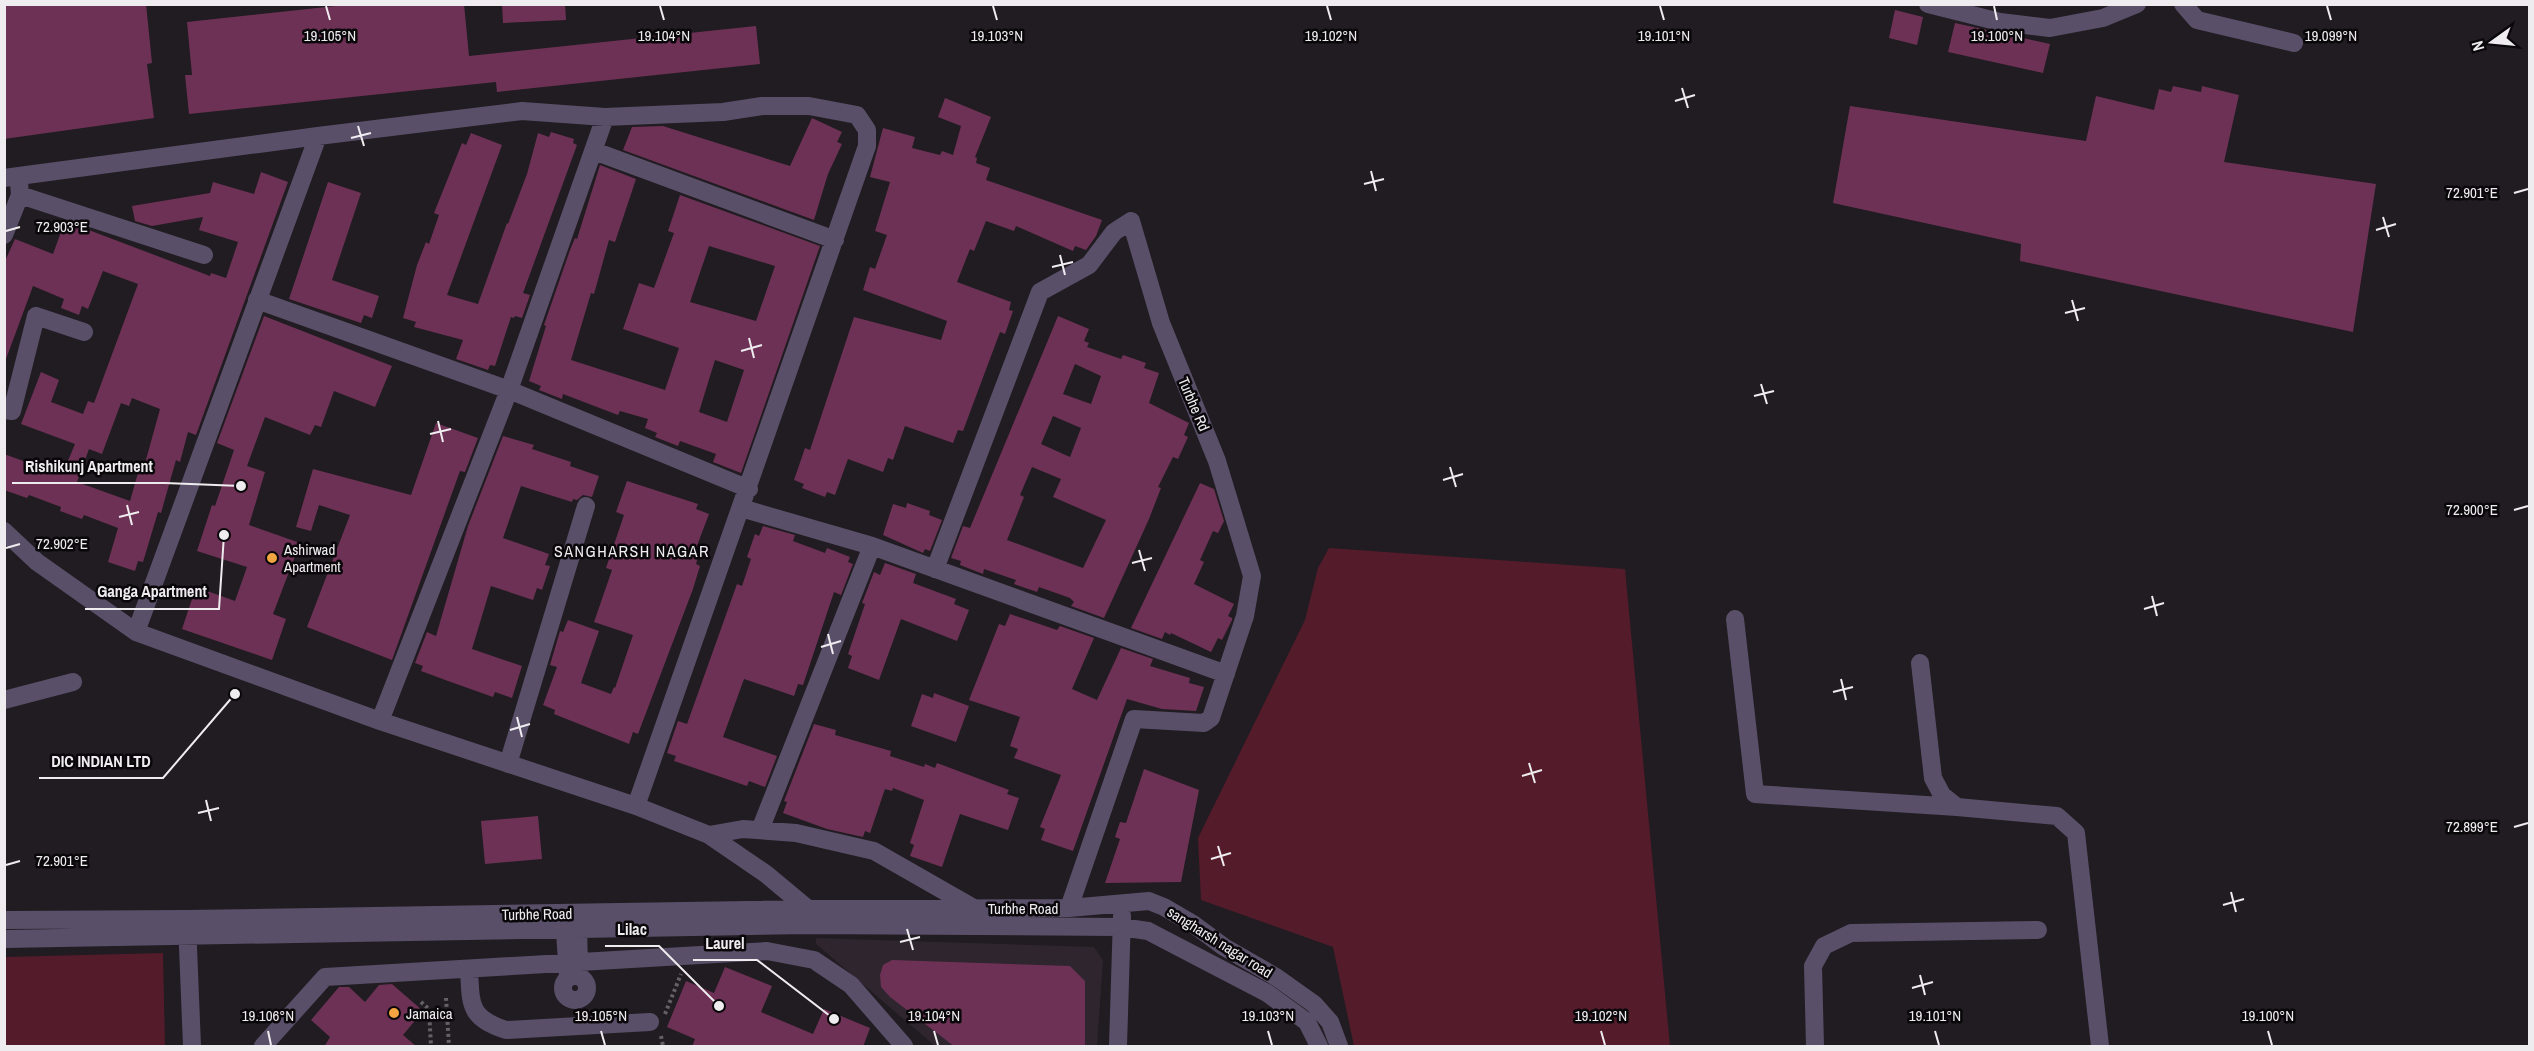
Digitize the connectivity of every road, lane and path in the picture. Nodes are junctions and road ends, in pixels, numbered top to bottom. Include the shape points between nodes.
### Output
1 (1928, 4) edge
2 (2137, 4) edge
3 (2183, 4) edge
4 (2294, 43) dead end
5 (605, 117) junction
6 (318, 136) junction
7 (594, 151) junction
8 (14, 183) edge
9 (4, 235) edge
10 (835, 240) junction
11 (204, 255) dead end
12 (257, 300) junction
13 (84, 332) dead end
14 (509, 390) junction
15 (4, 410) edge
16 (748, 489) junction
17 (586, 506) dead end
18 (741, 508) junction
19 (4, 531) edge
20 (872, 546) junction
21 (935, 569) junction
22 (1735, 619) dead end
23 (136, 632) junction
24 (1920, 663) dead end
25 (1226, 674) junction
26 (73, 682) dead end
27 (4, 700) edge
28 (380, 722) junction
29 (508, 764) junction
30 (636, 806) junction
31 (1958, 807) junction
32 (760, 830) junction
33 (709, 835) junction
34 (1124, 904) junction
35 (973, 908) junction
36 (1069, 908) junction
37 (808, 909) junction
38 (4, 920) edge
39 (571, 922) junction
40 (187, 927) junction
41 (1121, 927) junction
42 (2038, 930) dead end
43 (4, 939) edge
44 (687, 956) junction
45 (469, 969) junction
46 (573, 970) junction
47 (446, 998) dead end
48 (421, 1002) dead end
49 (658, 1025) junction
50 (192, 1047) edge
51 (263, 1047) edge
52 (431, 1047) edge
53 (449, 1047) edge
54 (663, 1047) edge
55 (904, 1047) edge
56 (1118, 1047) edge
57 (1318, 1047) edge
58 (1339, 1047) edge
59 (1815, 1047) edge
60 (2100, 1047) edge

1 - 2 street via 2000,22 2050,28 2103,18
3 - 4 street via 2198,20
5 - 6 street via 522,111
5 - 7 street
5 - 10 street via 723,112 762,106 809,106 857,114 867,130 867,146
6 - 8 street
6 - 12 street
7 - 10 street
7 - 14 street
8 - 9 street
8 - 11 street
10 - 16 street
12 - 14 street
12 - 23 street
13 - 15 street via 36,316 12,411
14 - 16 street
14 - 28 street
16 - 18 street
17 - 29 street
18 - 20 street
18 - 30 street
19 - 23 street via 37,562
20 - 21 street
20 - 32 street
21 - 25 street
21 - 25 street, Turbhe Rd via 1040,292 1089,265 1114,232 1131,221 1161,323 1217,461 1252,576 1245,616
22 - 31 street via 1755,794
23 - 28 street
24 - 31 street via 1933,778 1942,795
25 - 36 street, Turbhe Rd via 1211,717 1204,723 1134,719
26 - 27 street
28 - 29 street
29 - 30 street
30 - 33 street
31 - 60 street via 2057,816 2076,833
32 - 33 street
32 - 35 street via 796,833 874,850
33 - 37 street
34 - 36 street, sangharsh nagar road
34 - 41 street
34 - 58 street, sangharsh nagar road via 1149,902 1164,907 1276,977 1314,1004 1330,1022
35 - 36 street, Turbhe Road
35 - 37 street, Turbhe Road
37 - 39 street, Turbhe Road
38 - 40 street
39 - 40 street
39 - 41 street
39 - 46 street
40 - 43 street
40 - 50 street
41 - 56 street
41 - 57 street via 1148,931 1267,993 1307,1022
42 - 59 street via 1851,933 1824,946 1813,966
44 - 46 street
44 - 49 path
44 - 55 street via 767,951 814,960 850,985
45 - 46 street
45 - 49 street via 471,1005 485,1021 506,1030
45 - 51 street via 325,977
47 - 53 path
48 - 52 path via 429,1008
49 - 54 path

